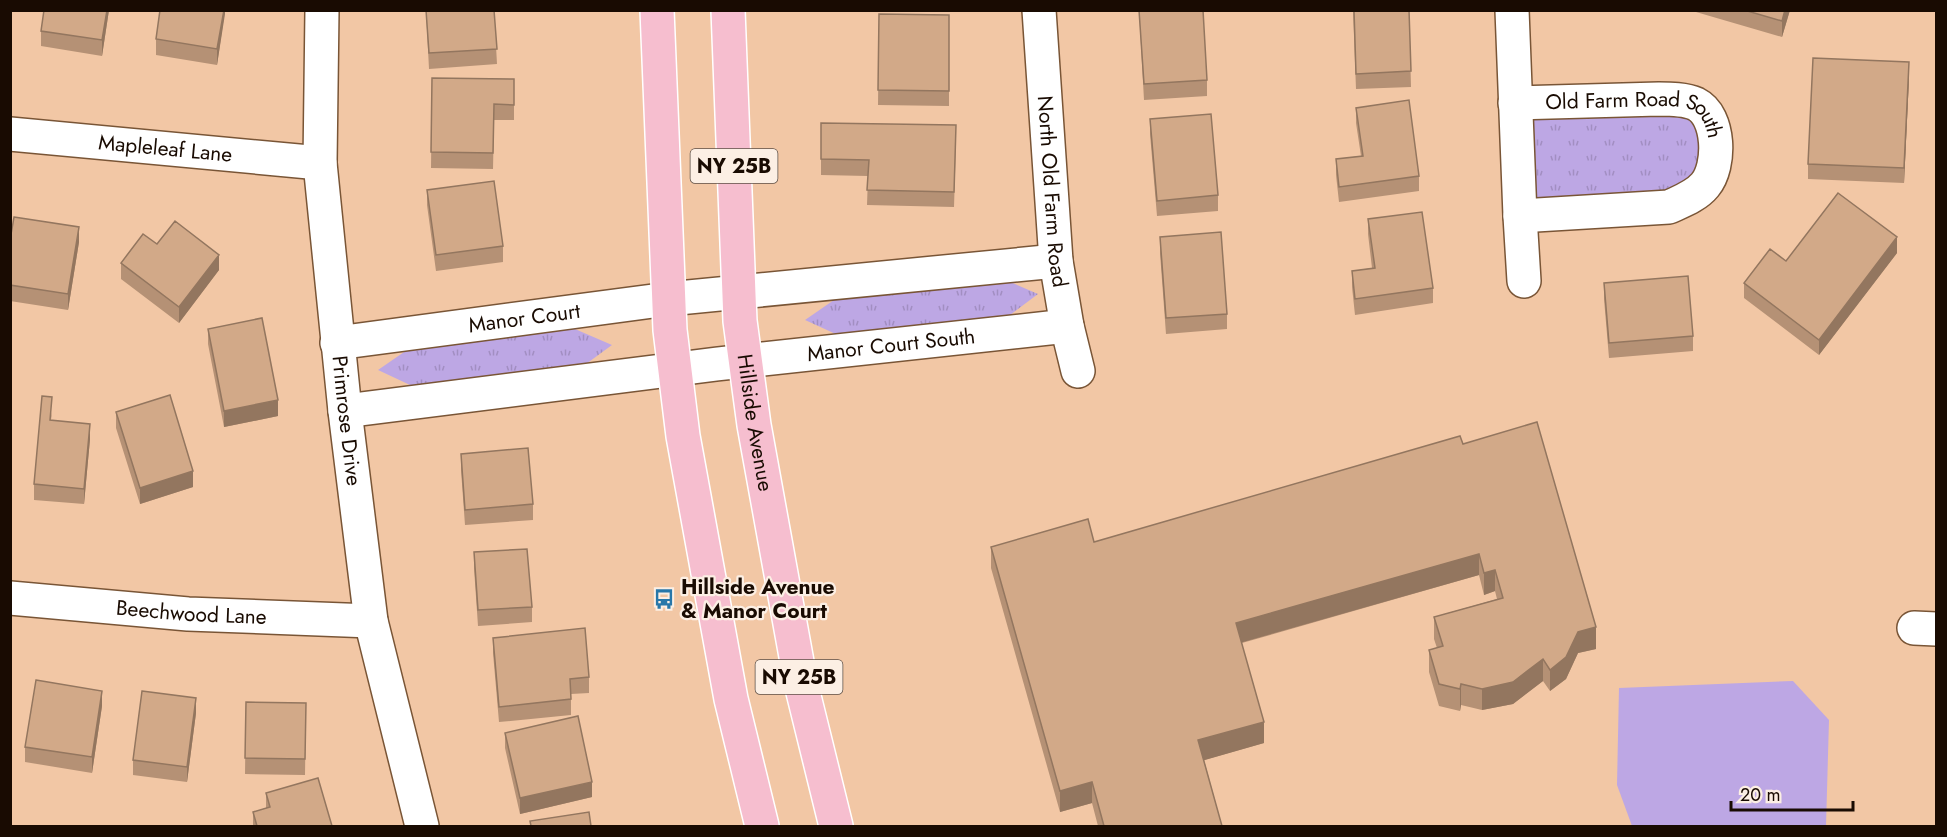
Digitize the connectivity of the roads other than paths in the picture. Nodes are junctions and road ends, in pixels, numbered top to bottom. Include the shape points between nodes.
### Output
1 (322, 10) edge
2 (657, 10) edge
3 (728, 10) edge
4 (1039, 10) edge
5 (1512, 10) edge
6 (1515, 103) junction
7 (10, 134) edge
8 (320, 162) junction
9 (1520, 216) junction
10 (1056, 261) junction
11 (1524, 282) dead end
12 (725, 293) junction
13 (668, 299) junction
14 (1067, 326) junction
15 (337, 343) junction
16 (731, 363) junction
17 (675, 370) junction
18 (1078, 371) dead end
19 (345, 411) junction
20 (10, 597) edge
21 (371, 621) junction
22 (422, 826) edge
23 (762, 826) edge
24 (836, 826) edge

1 - 8 street, Primrose Drive
2 - 13 main road, NY 25B
3 - 12 main road, Hillside Avenue / NY 25B
4 - 10 street, North Old Farm Road
5 - 6 street, Old Farm Road South
6 - 9 street, Old Farm Road South
6 - 9 street, Old Farm Road South via 1659,99 1688,102 1705,111 1712,123 1716,153 1706,183 1692,196 1669,207
7 - 8 street, Mapleleaf Lane
8 - 15 street, Primrose Drive
9 - 11 street
10 - 12 street
10 - 14 street, North Old Farm Road
12 - 13 street, Manor Court
12 - 16 main road, Hillside Avenue / NY 25B
13 - 15 street, Manor Court
13 - 17 main road, NY 25B
14 - 16 street, Manor Court South
14 - 18 street, North Old Farm Road
15 - 19 street, Primrose Drive
16 - 17 street
16 - 24 main road, Hillside Avenue / NY 25B via 754,425 801,684
17 - 19 street
17 - 23 main road, NY 25B via 683,436 731,699
19 - 21 street, Primrose Drive
20 - 21 street, Beechwood Lane via 188,614
21 - 22 street, Primrose Drive

